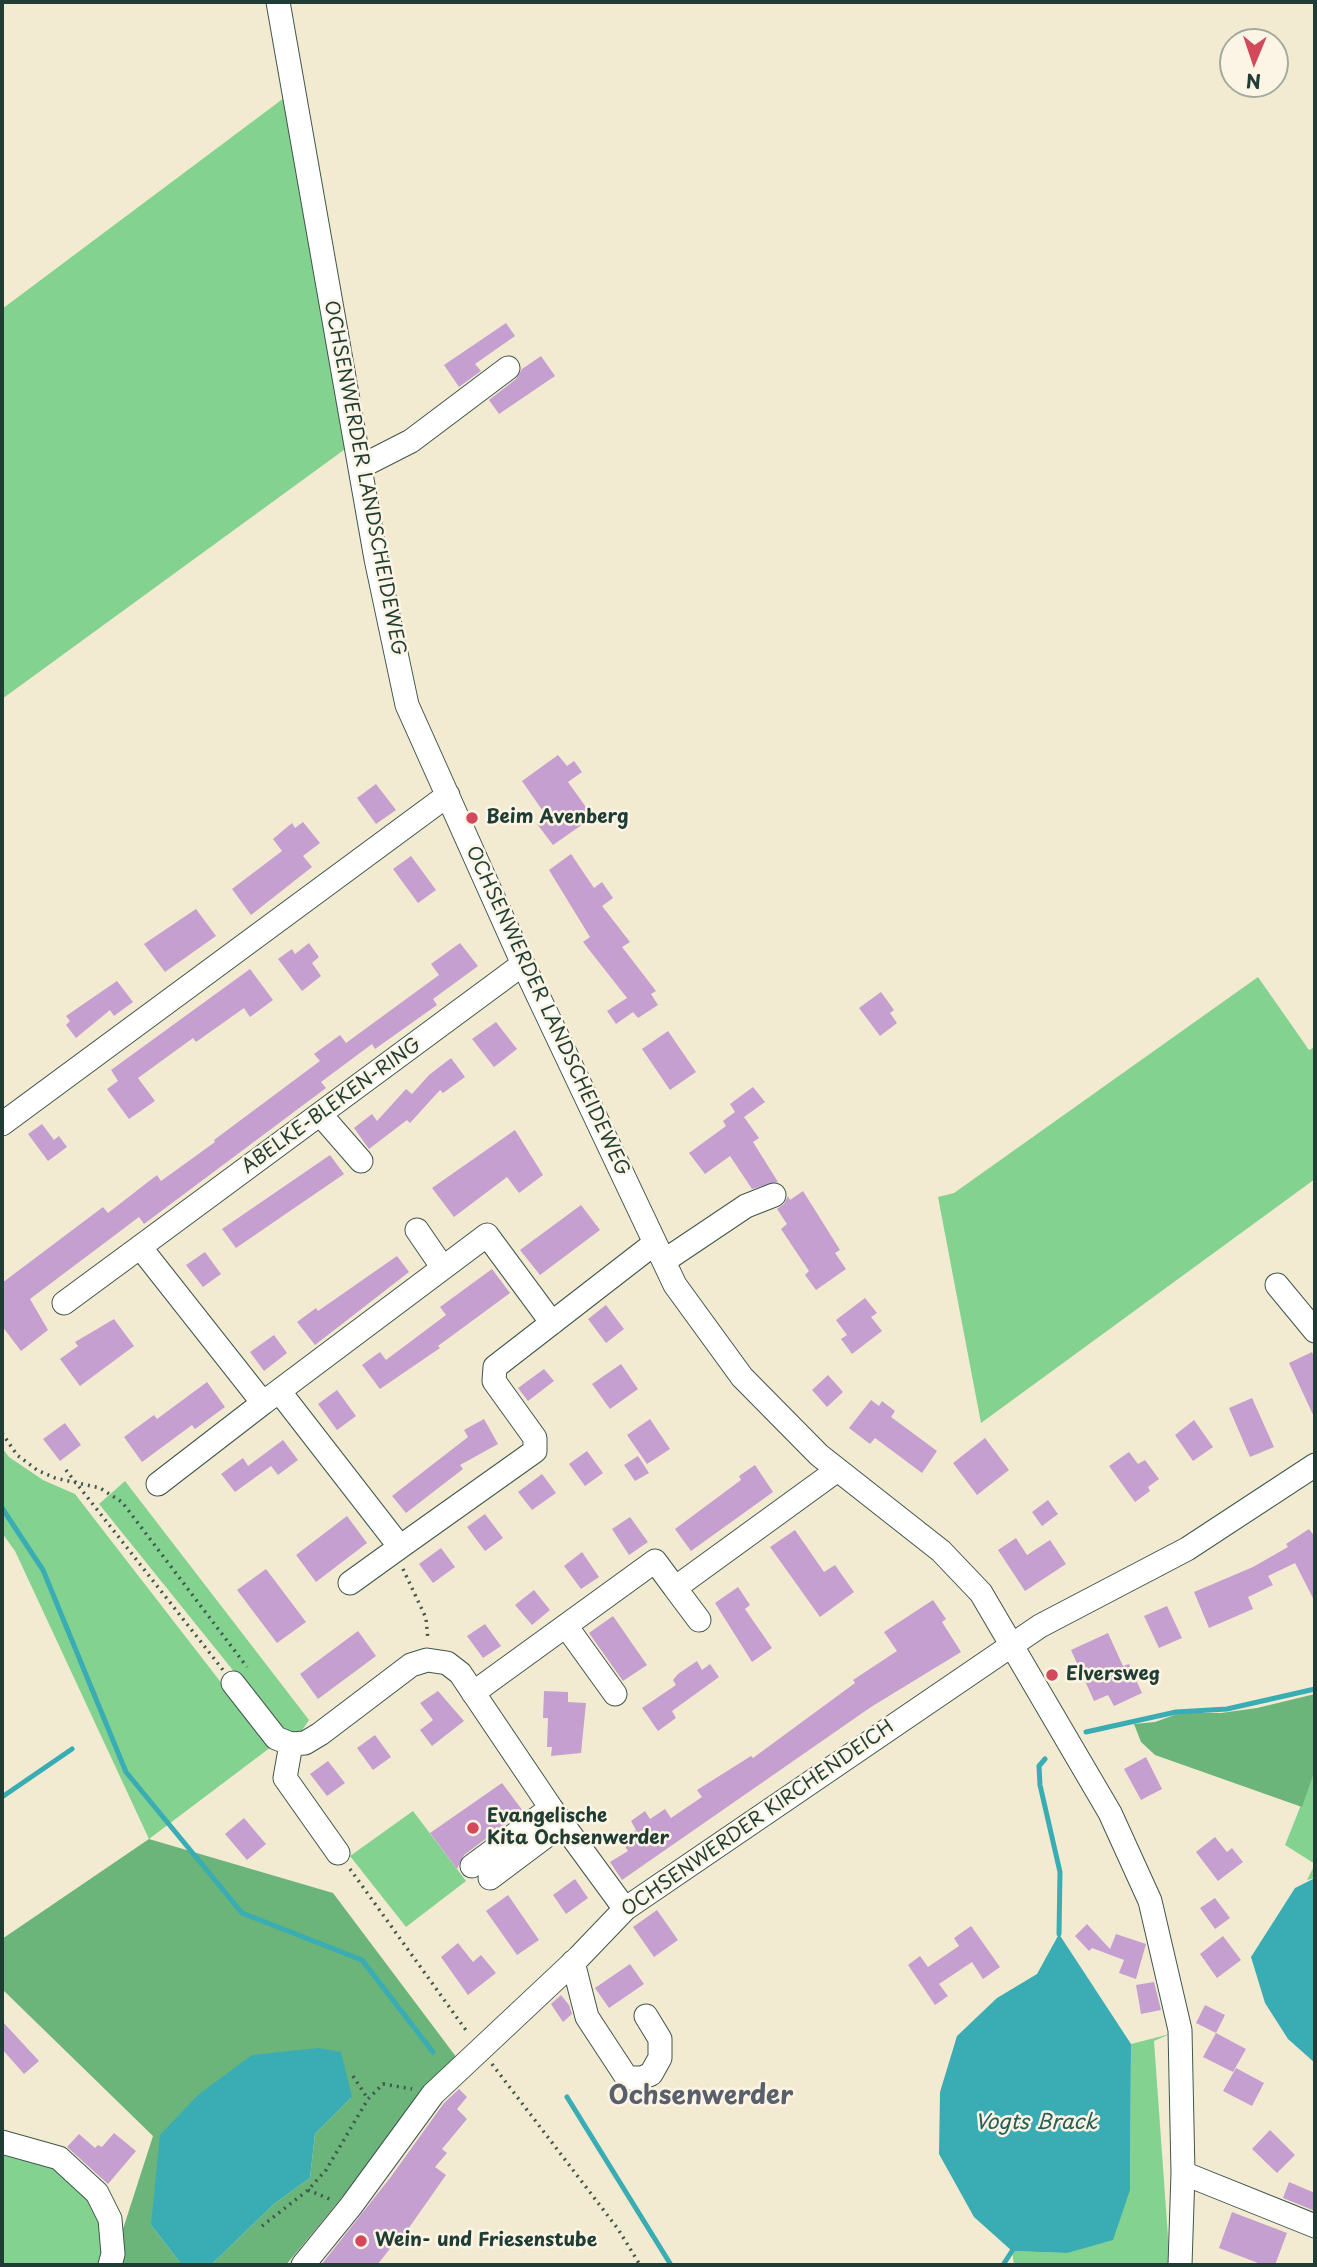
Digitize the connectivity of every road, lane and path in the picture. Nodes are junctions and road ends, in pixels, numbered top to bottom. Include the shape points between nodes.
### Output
1 (278, 2) edge
2 (508, 368) dead end
3 (360, 467) junction
4 (448, 795) junction
5 (523, 964) junction
6 (320, 1114) junction
7 (2, 1124) edge
8 (361, 1161) dead end
9 (774, 1195) dead end
10 (417, 1230) dead end
11 (140, 1247) junction
12 (659, 1252) junction
13 (443, 1268) junction
14 (1277, 1285) dead end
15 (64, 1303) dead end
16 (552, 1323) junction
17 (1315, 1331) edge
18 (271, 1397) junction
19 (2, 1433) edge
20 (1315, 1465) edge
21 (66, 1470) dead end
22 (836, 1471) junction
23 (77, 1484) junction
24 (158, 1484) dead end
25 (397, 1550) junction
26 (350, 1583) dead end
27 (675, 1588) junction
28 (699, 1620) dead end
29 (566, 1626) junction
30 (1010, 1645) junction
31 (427, 1660) junction
32 (242, 1678) junction
33 (473, 1693) junction
34 (615, 1694) dead end
35 (290, 1744) junction
36 (557, 1816) junction
37 (338, 1853) joint
38 (481, 1872) dead end
39 (625, 1909) junction
40 (573, 1962) junction
41 (646, 2016) dead end
42 (479, 2048) junction
43 (353, 2076) dead end
44 (433, 2094) junction
45 (368, 2099) junction
46 (2, 2142) edge
47 (1183, 2174) junction
48 (262, 2226) dead end
49 (1315, 2226) edge
50 (110, 2265) edge
51 (303, 2265) edge
52 (640, 2265) edge
53 (1180, 2265) edge

1 - 3 street, OCHSENWERDER LANDSCHEIDEWEG
2 - 3 street via 411,441
3 - 4 street, OCHSENWERDER LANDSCHEIDEWEG via 408,705
4 - 5 street, OCHSENWERDER LANDSCHEIDEWEG
4 - 7 street
5 - 6 street, ABELKE-BLEKEN-RING
5 - 12 street, OCHSENWERDER LANDSCHEIDEWEG
6 - 8 street
6 - 11 street, ABELKE-BLEKEN-RING
9 - 12 street
10 - 13 street
11 - 15 street, ABELKE-BLEKEN-RING
11 - 18 street
12 - 16 street
12 - 22 street, OCHSENWERDER LANDSCHEIDEWEG via 675,1285 742,1377
13 - 16 street via 487,1236
13 - 18 street
14 - 17 street
16 - 25 street via 493,1370 494,1381 535,1438 535,1451
18 - 24 street
18 - 25 street
19 - 23 path via 17,1455 37,1470
20 - 30 street via 1187,1549
21 - 23 path
22 - 27 street
22 - 30 street, OCHSENWERDER LANDSCHEIDEWEG via 941,1551 981,1593
23 - 32 path
23 - 32 path via 100,1488 122,1502
25 - 26 street
25 - 31 path via 426,1618
27 - 28 street
27 - 29 street via 655,1561
29 - 33 street
29 - 34 street
30 - 39 street, OCHSENWERDER KIRCHENDEICH
30 - 47 street, OCHSENWERDER LANDSCHEIDEWEG via 1110,1814 1150,1901 1180,2030
31 - 33 street via 453,1667
31 - 35 street via 411,1665 320,1734 305,1743
32 - 35 street via 276,1738
33 - 36 street
35 - 37 street via 285,1778
36 - 38 street
36 - 39 street
37 - 42 path
39 - 40 street, OCHSENWERDER KIRCHENDEICH
40 - 41 street via 587,2017 627,2078 651,2074 660,2058 660,2039
40 - 42 street, OCHSENWERDER KIRCHENDEICH
42 - 44 street, OCHSENWERDER KIRCHENDEICH
42 - 52 path via 618,2229
43 - 45 path
44 - 45 path via 383,2084
44 - 51 street, OCHSENWERDER KIRCHENDEICH
45 - 48 path via 326,2170
46 - 50 street via 59,2158 97,2193 110,2219
47 - 49 street
47 - 53 street, OCHSENWERDER LANDSCHEIDEWEG

